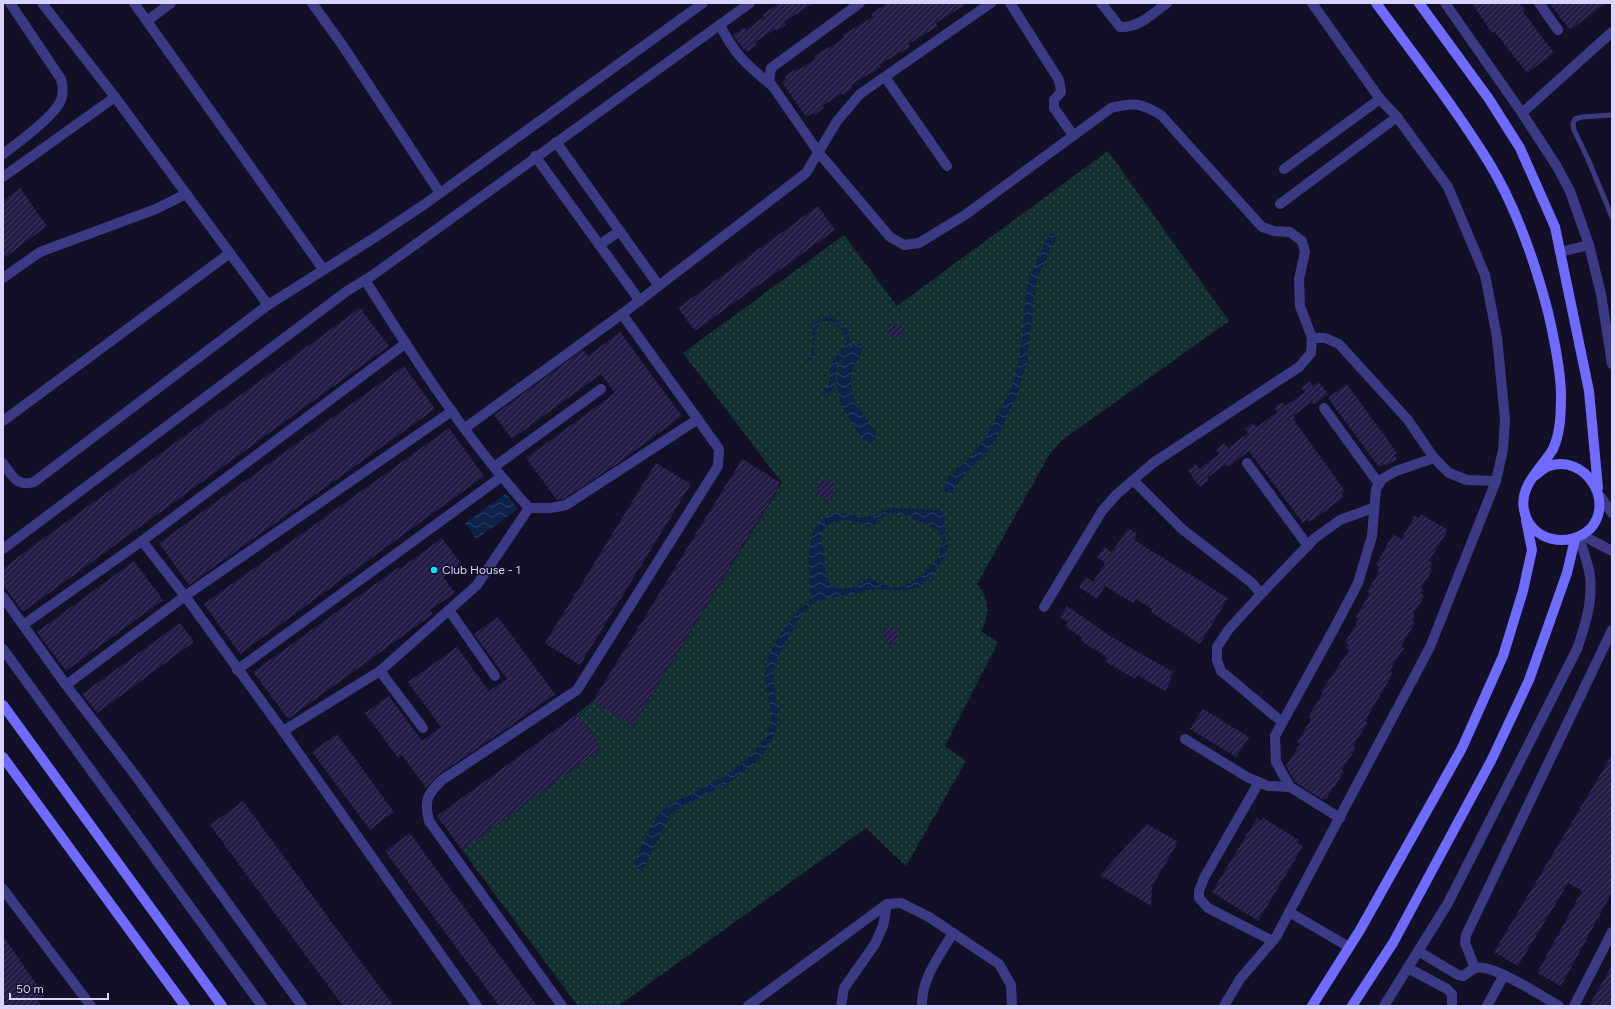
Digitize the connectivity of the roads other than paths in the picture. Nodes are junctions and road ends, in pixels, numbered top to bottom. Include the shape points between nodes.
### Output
1 (10, 3) edge
2 (42, 3) edge
3 (134, 3) edge
4 (171, 3) edge
5 (312, 3) edge
6 (703, 3) edge
7 (750, 3) edge
8 (860, 3) edge
9 (991, 3) edge
10 (1010, 3) edge
11 (1101, 3) edge
12 (1167, 3) edge
13 (1312, 3) edge
14 (1376, 3) edge
15 (1419, 3) edge
16 (1538, 3) edge
17 (1447, 4) edge
18 (147, 21) junction
19 (720, 25) junction
20 (1558, 30) dead end
21 (1612, 32) edge
22 (884, 77) junction
23 (771, 85) junction
24 (115, 97) junction
25 (1380, 99) junction
26 (1522, 114) junction
27 (1612, 115) edge
28 (1397, 117) junction
29 (1073, 136) junction
30 (556, 142) junction
31 (819, 153) junction
32 (3, 154) edge
33 (536, 156) junction
34 (948, 166) dead end
35 (1284, 169) dead end
36 (3, 177) edge
37 (440, 192) junction
38 (186, 194) junction
39 (1280, 204) dead end
40 (1612, 217) edge
41 (620, 231) junction
42 (599, 245) junction
43 (1589, 245) junction
44 (1560, 252) junction
45 (230, 253) junction
46 (323, 269) junction
47 (3, 278) edge
48 (365, 280) junction
49 (659, 286) junction
50 (640, 301) junction
51 (268, 305) junction
52 (622, 314) junction
53 (1312, 338) junction
54 (406, 344) junction
55 (1612, 364) edge
56 (601, 389) dead end
57 (1324, 408) dead end
58 (452, 411) junction
59 (698, 419) junction
60 (3, 421) edge
61 (465, 428) junction
62 (1434, 458) junction
63 (3, 463) edge
64 (1247, 463) dead end
65 (494, 467) junction
66 (501, 477) junction
67 (1533, 477) junction
68 (1133, 480) junction
69 (1496, 481) junction
70 (1379, 484) junction
71 (1599, 492) junction
72 (529, 508) junction
73 (1373, 508) junction
74 (1524, 510) junction
75 (1612, 513) edge
76 (1579, 537) junction
77 (142, 541) junction
78 (1308, 546) junction
79 (3, 549) edge
80 (1612, 551) edge
81 (1261, 594) junction
82 (185, 596) junction
83 (3, 597) edge
84 (1044, 607) dead end
85 (449, 610) junction
86 (23, 625) junction
87 (1612, 630) edge
88 (3, 649) edge
89 (237, 670) junction
90 (380, 671) junction
91 (495, 676) dead end
92 (66, 685) junction
93 (3, 705) edge
94 (1282, 722) junction
95 (422, 728) dead end
96 (283, 731) junction
97 (1185, 739) dead end
98 (3, 757) edge
99 (1259, 782) junction
100 (1290, 787) junction
101 (1340, 818) junction
102 (3, 888) edge
103 (887, 904) junction
104 (1289, 912) junction
105 (1612, 932) edge
106 (953, 933) junction
107 (1273, 941) junction
108 (1349, 947) junction
109 (1418, 951) junction
110 (1408, 968) junction
111 (1475, 968) junction
112 (1504, 975) junction
113 (90, 1006) edge
114 (185, 1006) edge
115 (222, 1006) edge
116 (262, 1006) edge
117 (302, 1006) edge
118 (478, 1006) edge
119 (561, 1006) edge
120 (748, 1006) edge
121 (841, 1006) edge
122 (922, 1006) edge
123 (1012, 1006) edge
124 (1224, 1006) edge
125 (1312, 1006) edge
126 (1352, 1006) edge
127 (1384, 1006) edge
128 (1452, 1006) edge
129 (1487, 1006) edge
130 (1560, 1006) edge
131 (1574, 1006) edge

1 - 32 street via 61,79 64,88 56,110
2 - 24 street
3 - 18 street
4 - 18 street
5 - 37 street
6 - 37 street
7 - 19 street
8 - 23 street via 771,68
9 - 22 street
10 - 29 street via 1059,80 1061,92 1054,100 1054,108
11 - 12 street via 1120,27 1129,28
13 - 25 street
14 - 67 street via 1489,162 1523,231 1543,292 1556,346 1561,391 1559,430 1553,449
15 - 44 street via 1489,99 1520,148 1555,227
16 - 20 street
17 - 26 street
18 - 46 street
19 - 23 street via 729,44 742,60
19 - 30 street
21 - 26 street
22 - 31 street via 860,94 838,121
22 - 34 street
23 - 31 street
24 - 36 street
24 - 38 street
25 - 28 street
25 - 35 street
26 - 43 street via 1570,191
27 - 40 lane via 1582,117 1575,119 1573,124
28 - 39 street
28 - 69 street via 1448,187 1485,275 1497,337 1505,420 1503,450
29 - 31 street via 965,215 919,243 904,245 890,237
29 - 53 street via 1111,108 1129,103 1146,105 1161,115 1262,227 1290,232 1302,241 1305,252 1300,279 1300,306
30 - 33 street
30 - 41 street
31 - 49 street via 806,173
33 - 42 street
33 - 48 street
37 - 46 street via 374,238
38 - 45 street
38 - 47 street via 156,209 40,252
41 - 42 street
41 - 49 street
42 - 50 street
43 - 44 street
43 - 55 street via 1601,294
44 - 71 street via 1589,391
45 - 51 street
45 - 60 street
46 - 51 street
48 - 54 street
48 - 79 street
49 - 50 street
50 - 52 street
51 - 63 street via 34,482 21,484 16,481
52 - 59 street
52 - 61 street
53 - 62 street via 1325,338 1339,344 1408,420
53 - 68 street via 1311,353 1299,367 1153,463
54 - 58 street
54 - 77 street
56 - 65 street
57 - 70 street
58 - 61 street
58 - 82 street
59 - 72 street via 566,505
59 - 119 street via 719,449 718,466 576,690 442,780 430,792 427,803 429,821
61 - 65 street
62 - 69 street via 1449,473 1467,480
62 - 70 street via 1396,471 1382,479
64 - 78 street
65 - 66 street
66 - 72 street
66 - 89 street
67 - 71 street via 1549,466 1568,465 1586,473
67 - 74 street via 1524,492
68 - 81 street via 1182,530 1252,583
68 - 84 street via 1102,511
69 - 101 street via 1430,647
70 - 73 street
71 - 75 street
71 - 76 street via 1599,512 1592,527
72 - 85 street via 477,585
73 - 78 street via 1340,520
73 - 94 street via 1372,536 1358,583
74 - 76 street via 1530,525 1543,536 1558,541
74 - 108 street via 1532,550 1523,591 1503,656 1462,748
76 - 80 street
76 - 109 street via 1590,575 1590,586 1588,609 1577,649 1448,903
76 - 126 street via 1529,680 1504,734 1393,943
77 - 82 street
77 - 86 street
78 - 81 street
81 - 94 street via 1229,629 1217,647 1217,660 1221,671
82 - 89 street
82 - 92 street
83 - 86 street
85 - 90 street
85 - 91 street
86 - 92 street
87 - 111 street via 1466,935 1464,943
88 - 116 street
89 - 96 street
90 - 95 street
90 - 96 street
92 - 117 street via 135,775
93 - 115 street
94 - 100 street via 1275,736 1276,762
96 - 118 street
97 - 99 street
98 - 114 street
99 - 100 street via 1268,786
99 - 107 street via 1204,878 1199,898 1208,908
100 - 101 street
101 - 104 street
102 - 113 street
103 - 106 street via 901,903
103 - 120 street
103 - 121 street via 883,926 875,944 844,988
104 - 107 street
104 - 108 street
105 - 131 street
106 - 122 street via 928,976
106 - 123 street via 999,964 1011,985
107 - 124 street via 1240,979
108 - 125 street
109 - 110 street
109 - 111 street via 1458,976 1463,976
110 - 127 street
110 - 128 street via 1447,989 1452,994
111 - 112 street via 1488,968
112 - 129 street
112 - 130 street

